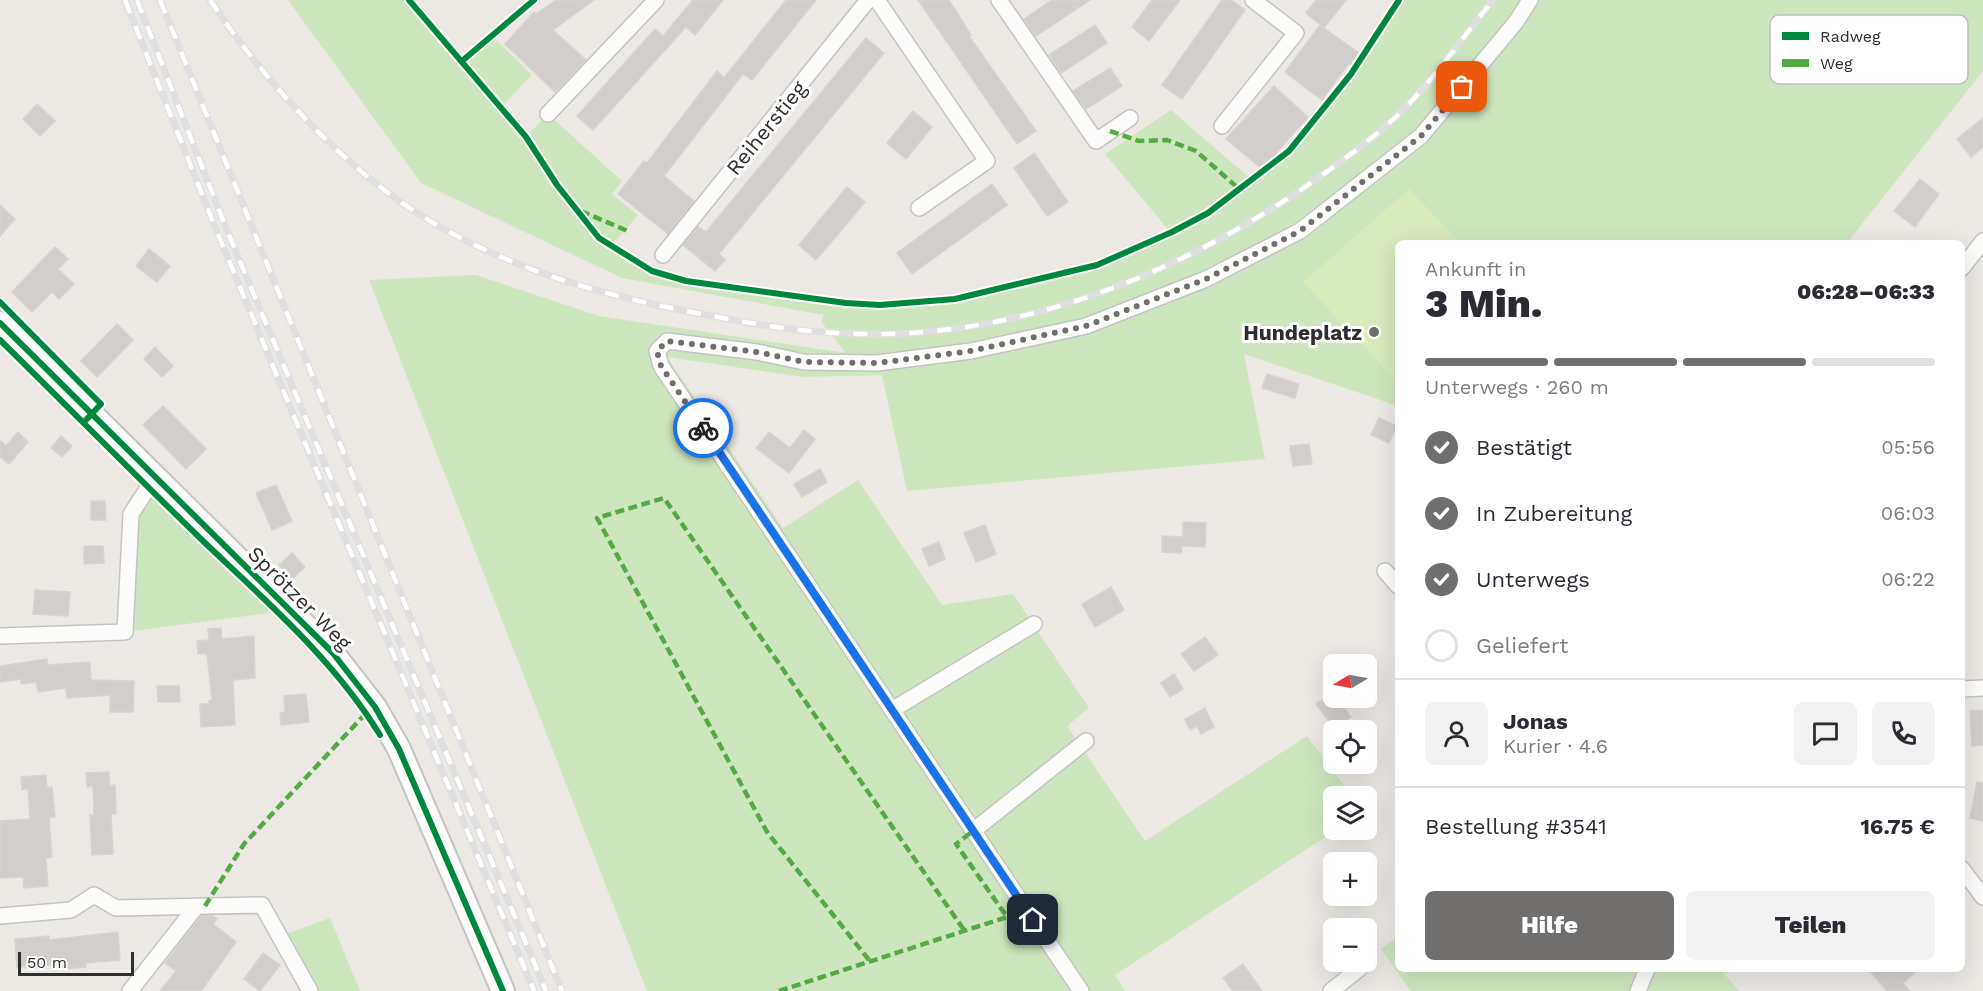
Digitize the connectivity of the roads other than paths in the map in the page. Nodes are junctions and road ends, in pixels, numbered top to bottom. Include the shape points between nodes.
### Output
1 (656, 0) edge
2 (868, 0) edge
3 (877, 0) edge
4 (999, 0) edge
5 (1253, 0) edge
6 (1530, 0) edge
7 (548, 114) dead end
8 (1130, 118) dead end
9 (1222, 126) dead end
10 (919, 208) dead end
11 (1983, 241) edge
12 (663, 255) dead end
13 (1965, 264) edge
14 (0, 323) edge
15 (155, 477) junction
16 (1385, 571) dead end
17 (1395, 583) edge
18 (1034, 624) dead end
19 (0, 636) edge
20 (1983, 688) edge
21 (1965, 689) edge
22 (892, 710) junction
23 (1086, 741) dead end
24 (973, 831) junction
25 (1965, 873) edge
26 (1983, 897) edge
27 (201, 906) junction
28 (0, 916) edge
29 (1355, 972) edge
30 (1646, 972) edge
31 (130, 991) edge
32 (310, 991) edge
33 (503, 991) edge
34 (1081, 991) edge
35 (1331, 991) edge
36 (1638, 991) edge

1 - 7 street
2 - 12 street, Reiherstieg
3 - 10 street via 987,161
4 - 8 street via 1096,141
5 - 9 street via 1296,33
6 - 22 street via 1421,136 1300,231 1206,279 1086,326 971,351 877,363 804,362 667,341 657,351 661,366
11 - 13 street
14 - 15 street, Sprötzer Weg
15 - 19 street via 131,514 125,632
15 - 33 street, Sprötzer Weg via 332,652 375,707 399,749
16 - 17 street
18 - 22 street
20 - 21 street
22 - 24 street
23 - 24 street
24 - 34 street
25 - 26 street
27 - 28 street via 116,908 94,895 71,910
27 - 31 street
27 - 32 street via 262,905
29 - 35 street
30 - 36 street

